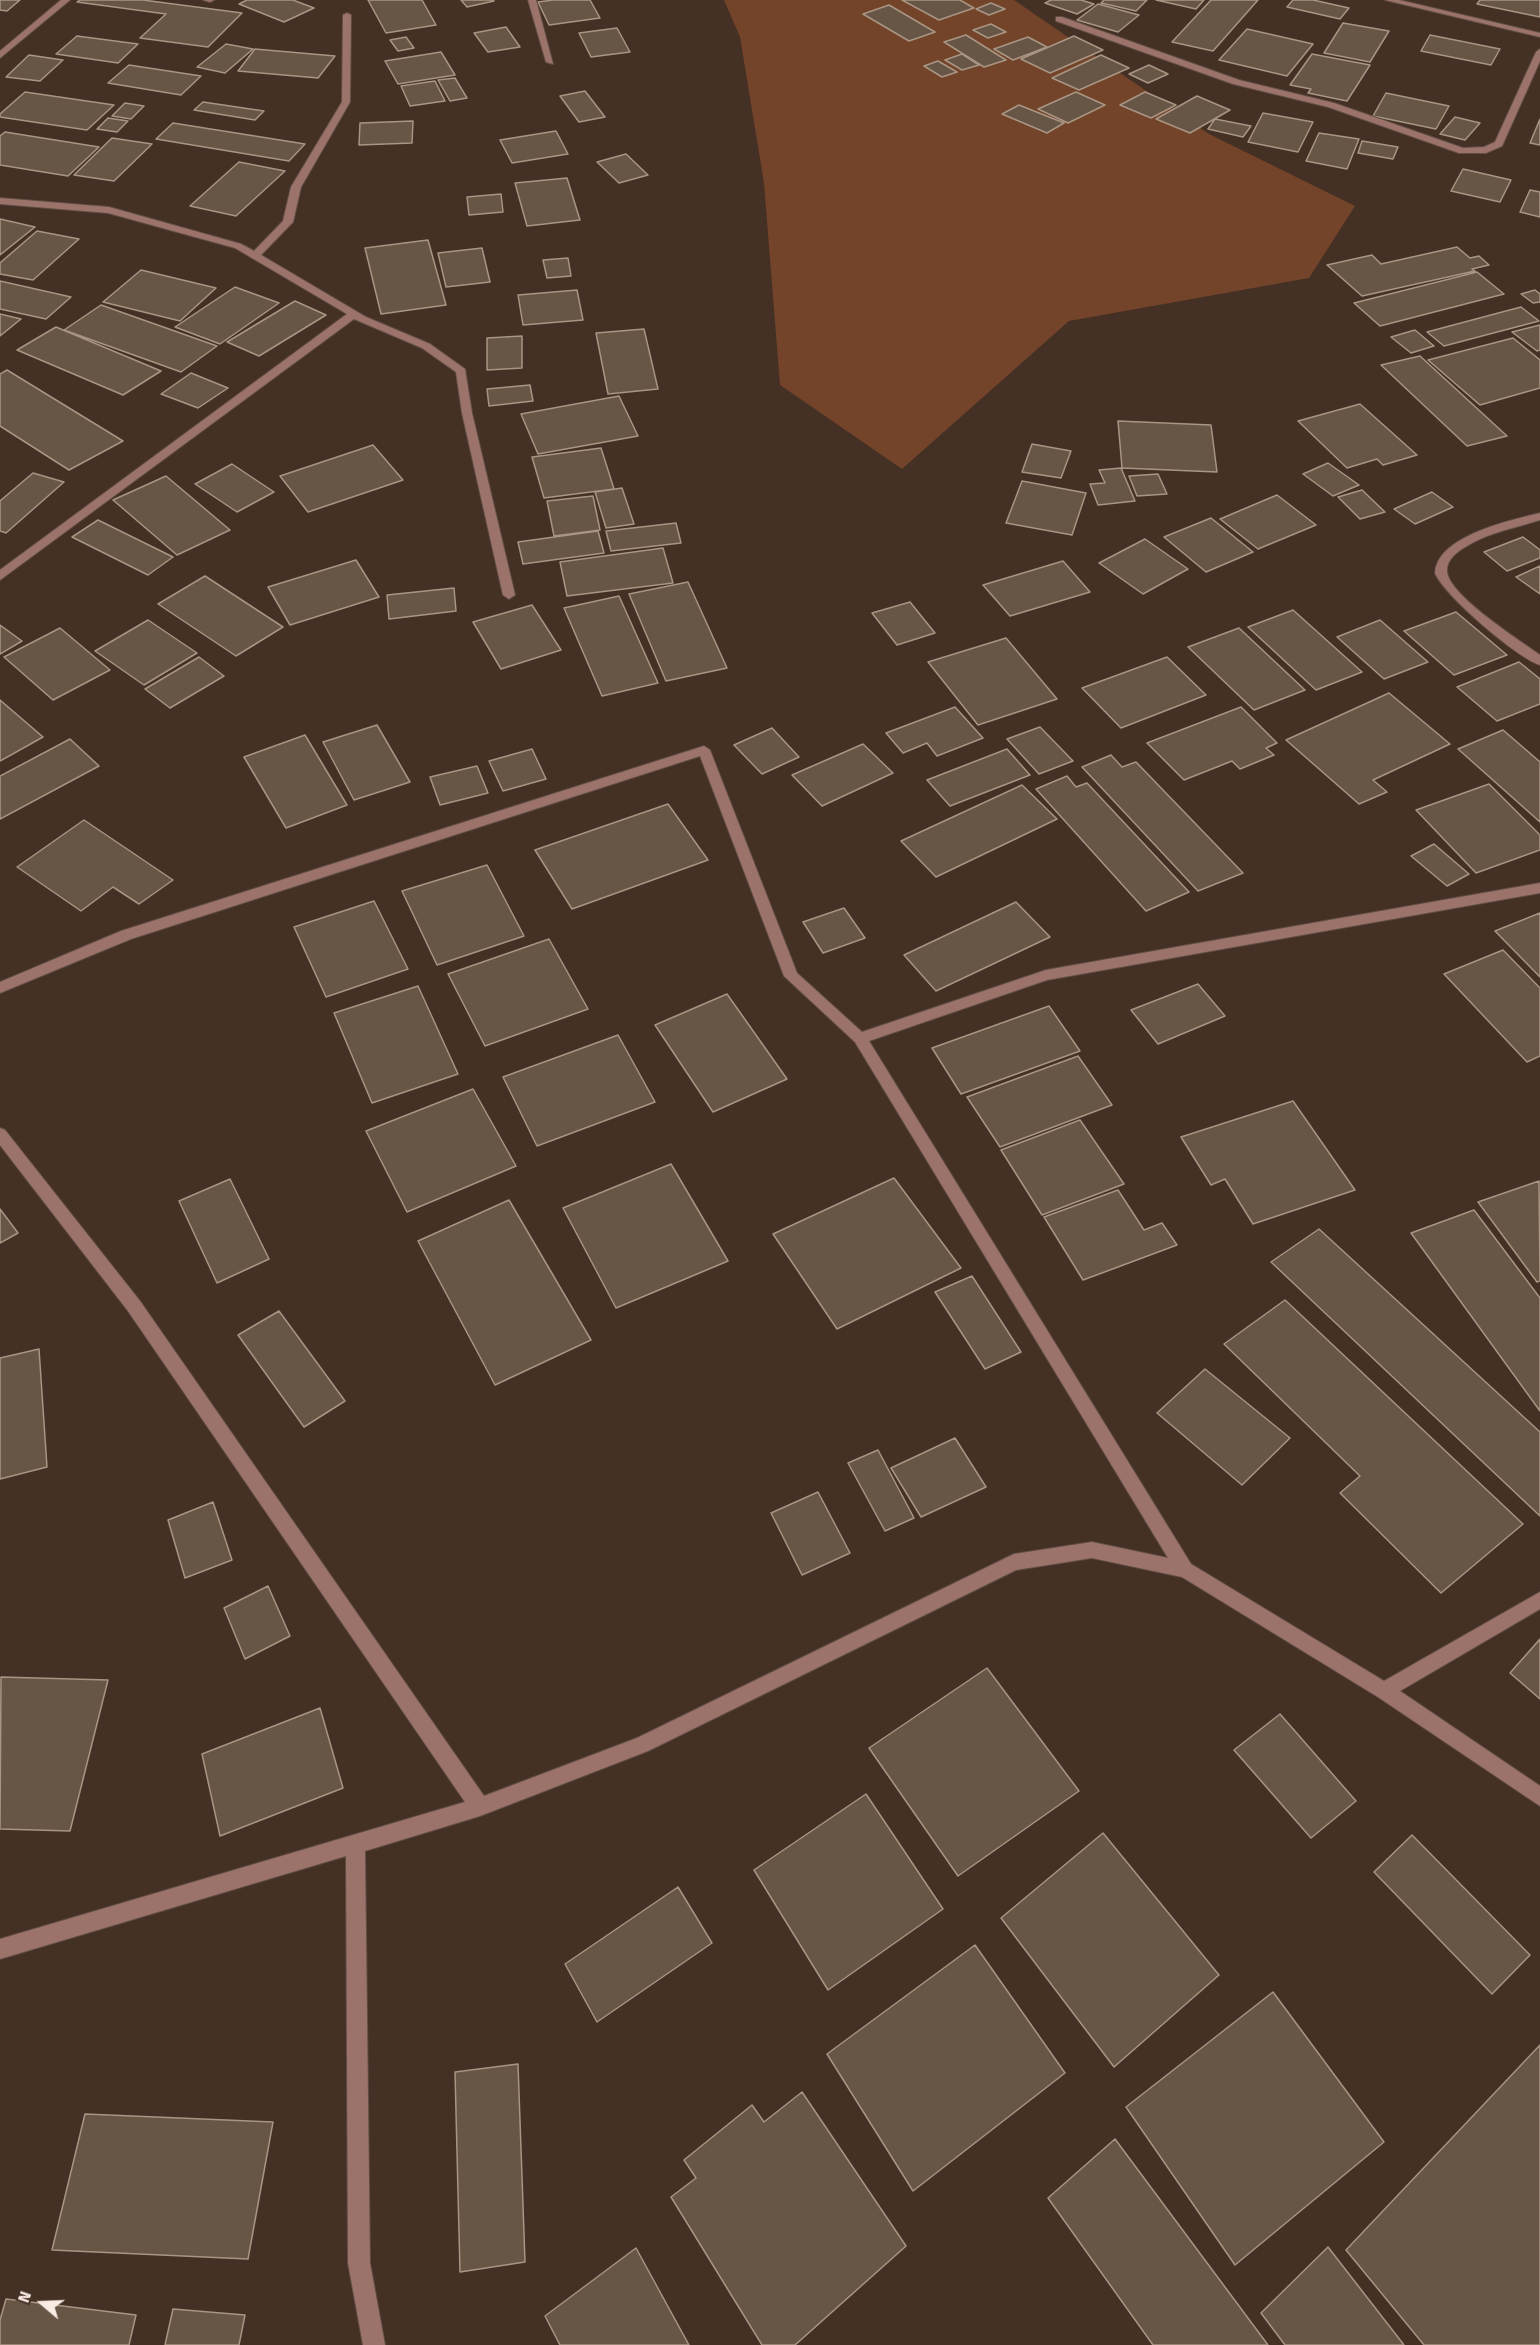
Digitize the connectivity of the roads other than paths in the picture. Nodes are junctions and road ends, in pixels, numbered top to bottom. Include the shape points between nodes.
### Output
1 (66, 0) edge
2 (532, 0) edge
3 (1389, 0) edge
4 (1419, 3) edge
5 (347, 15) dead end
6 (1059, 19) dead end
7 (1540, 35) edge
8 (1540, 52) edge
9 (0, 55) edge
10 (550, 62) dead end
11 (0, 201) edge
12 (255, 256) junction
13 (354, 314) junction
14 (1540, 516) edge
15 (0, 576) edge
16 (509, 595) dead end
17 (1540, 661) edge
18 (1540, 888) edge
19 (0, 988) edge
20 (860, 1038) junction
21 (0, 1134) edge
22 (1185, 1570) junction
23 (1540, 1600) edge
24 (1384, 1691) junction
25 (1540, 1797) edge
26 (480, 1807) junction
27 (355, 1845) junction
28 (0, 1949) edge
29 (374, 2345) edge

1 - 9 street
2 - 10 street
3 - 4 street
4 - 7 street
5 - 12 street via 346,102 296,187 288,222
6 - 8 street via 1236,82 1331,105 1462,152 1486,150 1499,144
11 - 12 street via 109,210 238,246
12 - 13 street
13 - 15 street
13 - 16 street via 426,346 461,371
14 - 17 street via 1464,543 1446,556 1441,572 1445,585 1458,598
18 - 20 street via 1046,975
19 - 20 street via 126,935 704,750 791,976
20 - 22 street
21 - 26 street via 134,1306
22 - 24 street
22 - 26 street via 1092,1550 1014,1562 642,1745
23 - 24 street
24 - 25 street
26 - 27 street
27 - 28 street
27 - 29 street via 359,2263

